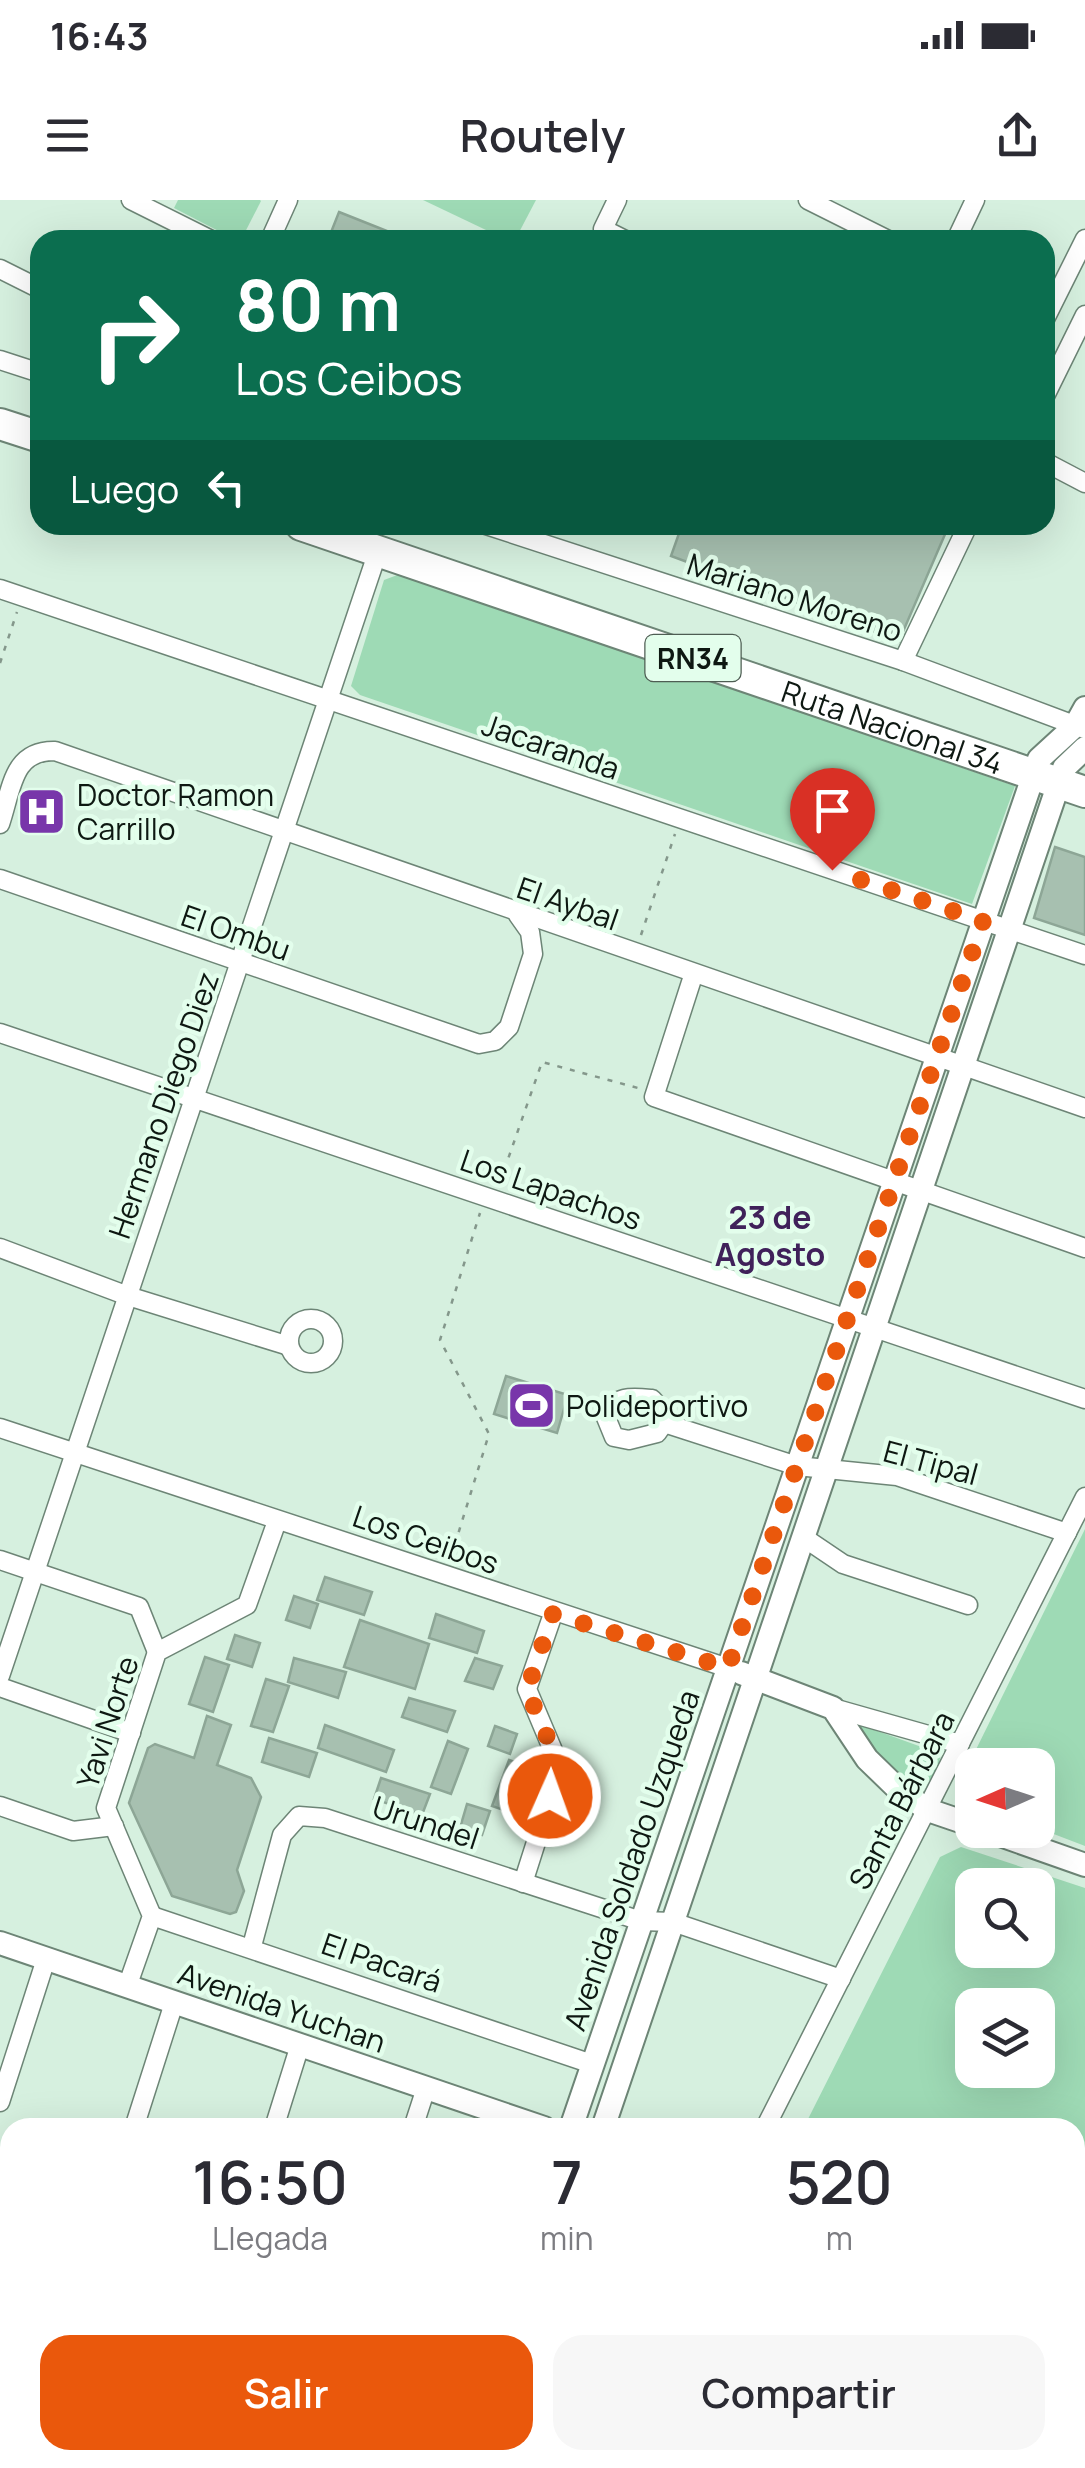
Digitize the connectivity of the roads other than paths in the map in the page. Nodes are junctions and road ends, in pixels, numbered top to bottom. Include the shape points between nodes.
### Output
1 (131, 200) edge
2 (288, 200) edge
3 (617, 200) edge
4 (808, 200) edge
5 (975, 200) edge
6 (192, 230) edge
7 (274, 230) edge
8 (605, 230) edge
9 (868, 230) edge
10 (961, 230) edge
11 (1085, 239) edge
12 (0, 269) edge
13 (30, 283) edge
14 (1055, 299) edge
15 (1085, 315) edge
16 (0, 360) edge
17 (30, 370) edge
18 (1055, 376) edge
19 (0, 403) edge
20 (30, 414) edge
21 (0, 424) edge
22 (30, 434) edge
23 (1055, 467) edge
24 (1085, 483) edge
25 (330, 535) edge
26 (392, 535) edge
27 (517, 535) edge
28 (963, 535) edge
29 (378, 551) junction
30 (0, 588) edge
31 (904, 661) junction
32 (328, 699) junction
33 (1070, 756) edge
34 (0, 824) edge
35 (282, 831) junction
36 (0, 879) edge
37 (518, 914) junction
38 (983, 921) junction
39 (1010, 929) junction
40 (1085, 955) edge
41 (239, 963) junction
42 (693, 976) junction
43 (0, 1033) edge
44 (936, 1058) junction
45 (963, 1067) junction
46 (194, 1098) junction
47 (1085, 1108) edge
48 (894, 1184) junction
49 (920, 1192) junction
50 (0, 1248) edge
51 (1085, 1248) edge
52 (128, 1296) junction
53 (847, 1318) junction
54 (874, 1328) junction
55 (289, 1346) dead end
56 (1085, 1398) edge
57 (664, 1422) dead end
58 (0, 1428) edge
59 (75, 1453) junction
60 (797, 1466) junction
61 (825, 1472) junction
62 (1085, 1497) edge
63 (277, 1521) junction
64 (1067, 1534) junction
65 (803, 1537) junction
66 (0, 1560) edge
67 (35, 1572) junction
68 (968, 1605) dead end
69 (553, 1614) junction
70 (158, 1652) junction
71 (728, 1668) junction
72 (0, 1676) edge
73 (756, 1679) junction
74 (0, 1687) edge
75 (833, 1708) junction
76 (131, 1733) junction
77 (960, 1744) junction
78 (0, 1806) edge
79 (928, 1810) junction
80 (955, 1819) edge
81 (114, 1826) junction
82 (1037, 1848) edge
83 (1085, 1865) edge
84 (523, 1883) junction
85 (152, 1916) junction
86 (641, 1921) junction
87 (673, 1922) junction
88 (0, 1943) edge
89 (252, 1946) junction
90 (46, 1959) junction
91 (841, 1978) junction
92 (128, 1987) junction
93 (174, 2002) junction
94 (300, 2046) junction
95 (592, 2064) junction
96 (426, 2088) junction
97 (0, 2102) edge
98 (137, 2118) edge
99 (277, 2118) edge
100 (416, 2118) edge
101 (514, 2118) edge
102 (573, 2118) edge
103 (606, 2118) edge
104 (770, 2118) edge

1 - 6 street
2 - 7 street
3 - 8 street
4 - 9 street
5 - 10 street
11 - 14 street
12 - 13 street
15 - 18 street
16 - 17 street
19 - 20 highway
21 - 22 highway
23 - 24 street
25 - 29 highway, Ruta Nacional 34 / RN34
26 - 33 highway, Ruta Nacional 34 / RN34
27 - 31 street, Mariano Moreno
28 - 31 street
29 - 32 street, Hermano Diego Diez
29 - 33 highway, Ruta Nacional 34 / RN34
30 - 32 street, Jacaranda
31 - 33 street, Mariano Moreno
32 - 35 street, Hermano Diego Diez
32 - 38 street, Jacaranda
33 - 38 street, Avenida Soldado Uzqueda
33 - 39 street, Avenida Soldado Uzqueda
34 - 35 street, El Aybal via 24,758 34,750 55,751
35 - 37 street, El Aybal
35 - 41 street, Hermano Diego Diez
36 - 41 street, El Ombu
37 - 41 street, El Ombu via 530,932 532,954 509,1028 479,1044
37 - 42 street, El Aybal
38 - 39 street, Jacaranda
38 - 44 street, Avenida Soldado Uzqueda
39 - 40 street, Jacaranda
39 - 45 street, Avenida Soldado Uzqueda
41 - 46 street, Hermano Diego Diez
42 - 44 street, El Aybal
42 - 48 street via 654,1095
43 - 46 street, Los Lapachos
44 - 45 street, El Aybal
44 - 48 street, Avenida Soldado Uzqueda
45 - 47 street, El Aybal
45 - 49 street, Avenida Soldado Uzqueda
46 - 52 street, Hermano Diego Diez
46 - 53 street, Los Lapachos
48 - 49 street
48 - 53 street, Avenida Soldado Uzqueda
49 - 51 street
49 - 54 street, Avenida Soldado Uzqueda
50 - 52 street
52 - 55 street
52 - 59 street, Hermano Diego Diez
53 - 54 street, Los Lapachos
53 - 60 street, Avenida Soldado Uzqueda
54 - 56 street, Los Lapachos
54 - 61 street, Avenida Soldado Uzqueda
57 - 60 street, El Tipal
58 - 59 street, Los Ceibos
59 - 63 street, Los Ceibos
59 - 67 street, Hermano Diego Diez
60 - 61 street, El Tipal
60 - 71 street, Avenida Soldado Uzqueda
61 - 64 street, El Tipal via 897,1476
61 - 65 street, Avenida Soldado Uzqueda
62 - 64 street, Santa Bárbara
63 - 69 street, Los Ceibos
63 - 70 street, Yavi Norte via 247,1605
64 - 77 street, Santa Bárbara
65 - 68 street via 842,1564
65 - 73 street, Avenida Soldado Uzqueda
66 - 67 street
67 - 70 street via 139,1607
67 - 72 street, Hermano Diego Diez
69 - 71 street, Los Ceibos
69 - 84 street via 527,1690 560,1767
70 - 76 street, Yavi Norte
71 - 73 street, Los Ceibos
71 - 86 street, Avenida Soldado Uzqueda
73 - 75 street, Los Ceibos
73 - 87 street, Avenida Soldado Uzqueda
74 - 76 street
75 - 77 street, Los Ceibos
75 - 79 street via 867,1759
76 - 81 street, Yavi Norte via 106,1808
77 - 79 street, Santa Bárbara
78 - 81 street via 72,1832
79 - 80 street
79 - 91 street, Santa Bárbara
81 - 85 street, Yavi Norte
82 - 83 street
84 - 86 street, Urundel
84 - 89 street, Urundel via 325,1818 300,1816 282,1835
85 - 89 street, El Pacará
85 - 92 street
86 - 87 street, Urundel
86 - 95 street, Avenida Soldado Uzqueda
87 - 91 street, Urundel
87 - 103 street, Avenida Soldado Uzqueda
88 - 90 street, Avenida Yuchan
89 - 95 street, El Pacará
90 - 92 street, Avenida Yuchan
90 - 97 street
91 - 104 street, Santa Bárbara
92 - 93 street, Avenida Yuchan
93 - 94 street, Avenida Yuchan
93 - 98 street
94 - 96 street, Avenida Yuchan
94 - 99 street
95 - 102 street, Avenida Soldado Uzqueda
96 - 100 street
96 - 101 street, Avenida Yuchan

